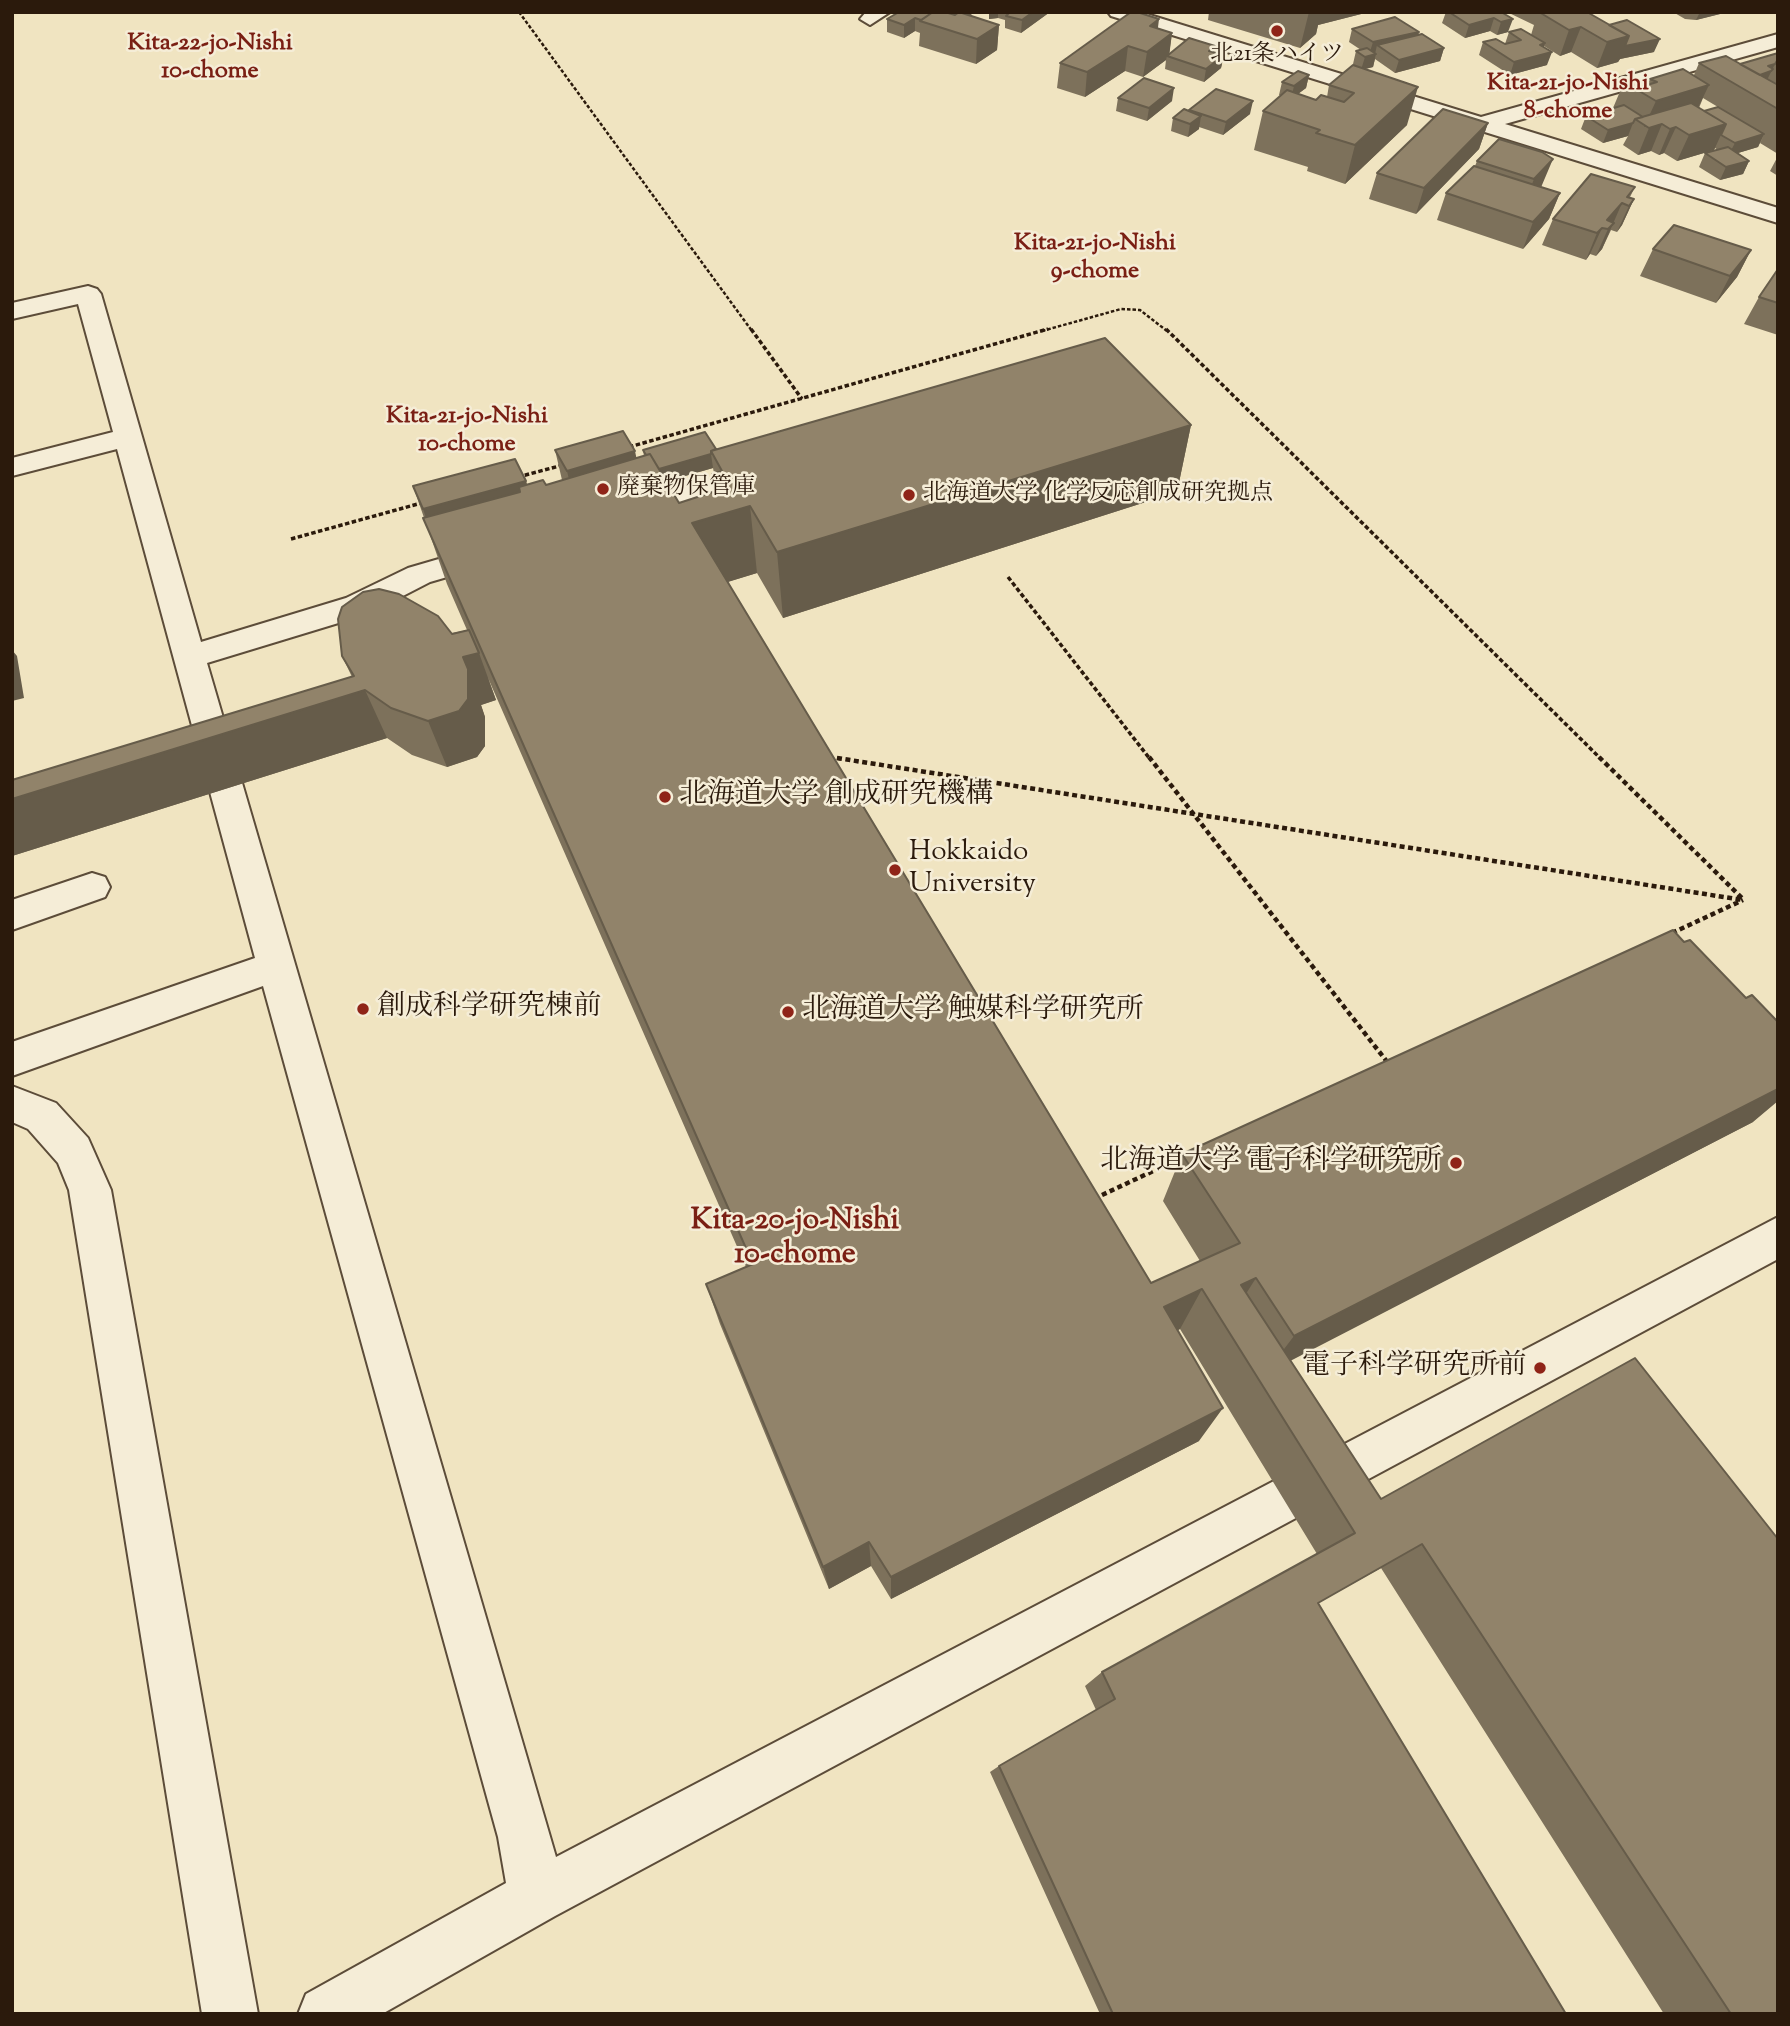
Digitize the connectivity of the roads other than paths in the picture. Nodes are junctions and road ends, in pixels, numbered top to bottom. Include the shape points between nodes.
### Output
1 (1118, 12) edge
2 (1778, 40) edge
3 (1481, 124) junction
4 (1778, 216) edge
5 (12, 311) edge
6 (128, 438) junction
7 (791, 466) edge
8 (12, 467) edge
9 (605, 521) edge
10 (512, 548) edge
11 (189, 657) junction
12 (92, 887) dead end
13 (12, 915) edge
14 (276, 966) junction
15 (12, 1059) edge
16 (12, 1104) edge
17 (1778, 1237) edge
18 (536, 1897) junction
19 (230, 2014) edge
20 (326, 2014) edge

1 - 3 street
2 - 3 street
3 - 4 street
5 - 6 street via 88,294
6 - 8 street
6 - 11 street
7 - 9 street
10 - 11 street via 419,575 357,606
11 - 14 street
12 - 13 street
14 - 15 street
14 - 18 street via 525,1838
16 - 19 street via 43,1116 74,1151 90,1190
17 - 18 street
18 - 20 street

